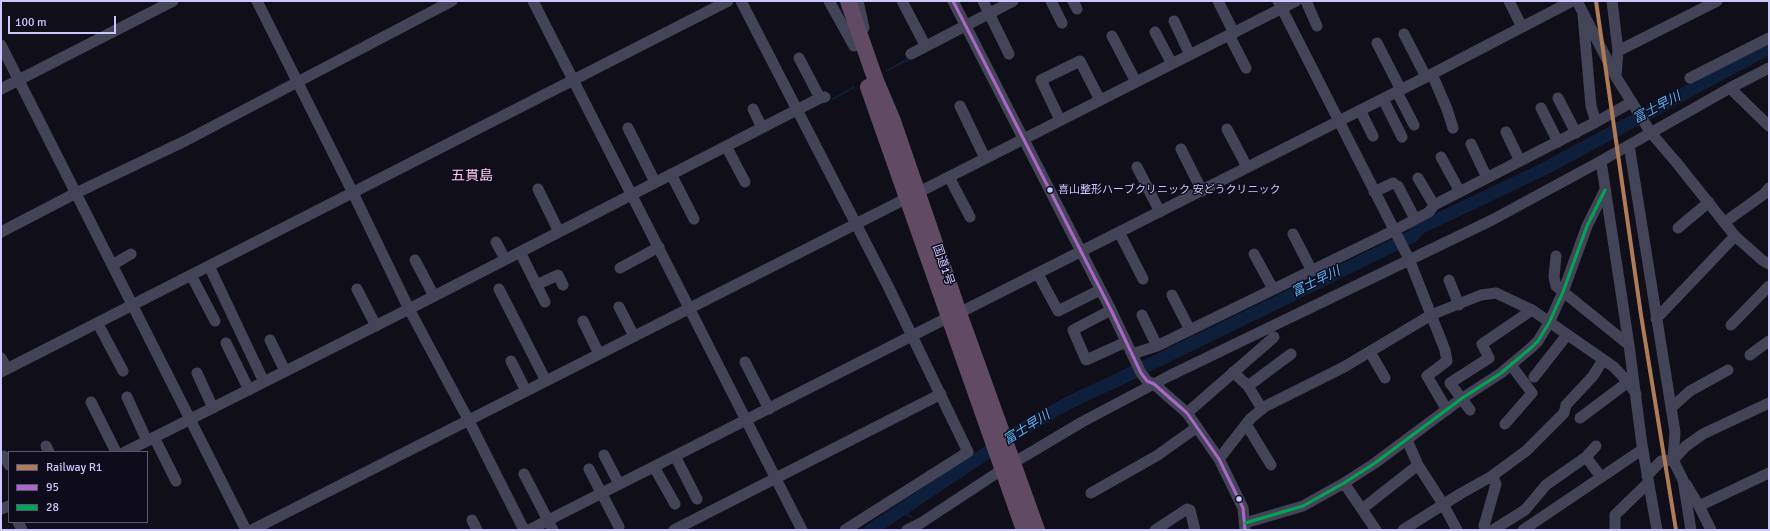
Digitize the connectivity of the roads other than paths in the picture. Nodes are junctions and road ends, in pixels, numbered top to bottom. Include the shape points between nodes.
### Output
1 (173, 1) edge
2 (256, 1) edge
3 (452, 1) edge
4 (533, 1) edge
5 (728, 1) edge
6 (741, 1) edge
7 (830, 1) edge
8 (838, 1) edge
9 (848, 1) edge
10 (854, 1) edge
11 (858, 1) edge
12 (902, 1) edge
13 (953, 1) edge
14 (983, 1) edge
15 (1013, 1) edge
16 (1051, 1) edge
17 (1218, 1) edge
18 (1296, 1) edge
19 (1306, 1) edge
20 (1509, 1) edge
21 (1572, 1) edge
22 (1577, 1) edge
23 (1612, 1) edge
24 (1717, 1) edge
25 (1280, 5) edge
26 (989, 13) junction
27 (1583, 15) junction
28 (1174, 21) dead end
29 (1062, 23) dead end
30 (966, 25) junction
31 (1318, 26) dead end
32 (1522, 27) junction
33 (1155, 32) dead end
34 (865, 33) junction
35 (1231, 34) junction
36 (1404, 34) dead end
37 (1112, 36) dead end
38 (1769, 38) edge
39 (1377, 43) dead end
40 (1, 45) edge
41 (854, 46) junction
42 (925, 46) junction
43 (1618, 51) junction
44 (911, 54) dead end
45 (1009, 54) dead end
46 (1190, 55) junction
47 (799, 58) dead end
48 (1172, 64) junction
49 (1246, 68) dead end
50 (1769, 68) edge
51 (1429, 76) junction
52 (1616, 77) junction
53 (1690, 78) dead end
54 (574, 79) junction
55 (18, 80) junction
56 (297, 81) junction
57 (1136, 82) junction
58 (1730, 88) junction
59 (1, 89) edge
60 (1399, 91) junction
61 (1558, 98) dead end
62 (1383, 99) junction
63 (1100, 100) junction
64 (1634, 105) junction
65 (960, 106) dead end
66 (1541, 108) dead end
67 (753, 109) dead end
68 (798, 109) junction
69 (1360, 110) junction
70 (1060, 120) junction
71 (1339, 120) junction
72 (893, 121) junction
73 (1596, 122) junction
74 (1414, 125) dead end
75 (1769, 126) edge
76 (628, 128) dead end
77 (762, 128) junction
78 (1453, 128) dead end
79 (1648, 129) junction
80 (1227, 130) dead end
81 (1506, 132) dead end
82 (1576, 132) junction
83 (1373, 136) dead end
84 (1402, 137) dead end
85 (1024, 139) junction
86 (1558, 142) junction
87 (1471, 144) dead end
88 (1630, 145) junction
89 (726, 146) junction
90 (1181, 149) dead end
91 (1441, 157) dead end
92 (985, 158) junction
93 (1520, 161) junction
94 (1601, 161) junction
95 (1137, 166) dead end
96 (1248, 167) junction
97 (671, 174) junction
98 (949, 177) junction
99 (1418, 178) dead end
100 (1488, 178) junction
101 (655, 182) junction
102 (745, 182) dead end
103 (1769, 188) edge
104 (538, 189) dead end
105 (1605, 190) junction
106 (1202, 191) junction
107 (1374, 192) junction
108 (1460, 192) junction
109 (76, 193) junction
110 (353, 193) junction
111 (631, 194) junction
112 (913, 196) junction
113 (1709, 202) junction
114 (1434, 205) junction
115 (1160, 212) junction
116 (970, 217) dead end
117 (1415, 219) junction
118 (694, 220) dead end
119 (1725, 222) junction
120 (856, 223) junction
121 (1678, 228) dead end
122 (1395, 231) junction
123 (1, 232) edge
124 (559, 232) junction
125 (1119, 232) junction
126 (1293, 234) dead end
127 (1735, 236) junction
128 (496, 242) dead end
129 (659, 247) junction
130 (520, 252) junction
131 (1080, 252) junction
132 (131, 254) dead end
133 (1254, 254) dead end
134 (1407, 255) junction
135 (1556, 256) dead end
136 (505, 259) junction
137 (415, 260) dead end
138 (1769, 264) edge
139 (112, 265) junction
140 (209, 266) junction
141 (620, 268) dead end
142 (1312, 270) junction
143 (1038, 274) junction
144 (191, 275) junction
145 (1143, 279) dead end
146 (1449, 280) dead end
147 (536, 284) junction
148 (563, 286) dead end
149 (1769, 286) edge
150 (499, 289) dead end
151 (1273, 289) junction
152 (357, 290) dead end
153 (1100, 290) junction
154 (1563, 292) junction
155 (1172, 295) dead end
156 (434, 296) junction
157 (545, 302) dead end
158 (1458, 304) junction
159 (133, 306) junction
160 (619, 307) dead end
161 (690, 308) junction
162 (409, 309) junction
163 (1111, 310) junction
164 (1532, 310) junction
165 (954, 315) junction
166 (1142, 315) dead end
167 (1431, 315) junction
168 (1656, 319) junction
169 (215, 321) dead end
170 (583, 321) dead end
171 (1549, 323) junction
172 (98, 324) junction
173 (1732, 325) dead end
174 (376, 326) junction
175 (1190, 330) junction
176 (1254, 334) junction
177 (912, 335) junction
178 (1567, 335) junction
179 (634, 336) junction
180 (1274, 337) dead end
181 (270, 340) dead end
182 (1769, 341) edge
183 (1126, 342) junction
184 (226, 343) dead end
185 (1629, 344) junction
186 (1157, 346) junction
187 (1261, 348) junction
188 (1370, 352) junction
189 (599, 354) junction
190 (1290, 354) dead end
191 (1750, 355) dead end
192 (1134, 357) junction
193 (1, 358) edge
194 (1603, 360) junction
195 (511, 361) dead end
196 (745, 362) dead end
197 (1511, 365) junction
198 (1728, 370) dead end
199 (4, 371) edge
200 (123, 371) dead end
201 (285, 371) junction
202 (1233, 372) junction
203 (197, 373) dead end
204 (1534, 377) dead end
205 (1385, 378) dead end
206 (546, 381) junction
207 (1149, 381) junction
208 (264, 382) junction
209 (1628, 382) junction
210 (1248, 386) junction
211 (249, 390) junction
212 (526, 391) junction
213 (941, 394) junction
214 (1636, 394) junction
215 (127, 397) dead end
216 (1461, 400) junction
217 (91, 402) dead end
218 (1769, 403) edge
219 (213, 408) junction
220 (1671, 408) junction
221 (769, 409) junction
222 (1262, 409) junction
223 (1447, 410) junction
224 (1470, 410) dead end
225 (1187, 413) junction
226 (1580, 418) dead end
227 (190, 420) junction
228 (746, 420) junction
229 (469, 421) junction
230 (1246, 424) junction
231 (1505, 424) dead end
232 (1197, 427) junction
233 (151, 439) junction
234 (1407, 440) junction
235 (1596, 446) dead end
236 (1642, 447) junction
237 (116, 451) edge
238 (127, 451) edge
239 (604, 456) dead end
240 (675, 456) junction
241 (1586, 457) junction
242 (1006, 459) junction
243 (1219, 459) junction
244 (1673, 460) junction
245 (1661, 461) junction
246 (1271, 465) dead end
247 (1418, 465) junction
248 (654, 467) junction
249 (589, 469) dead end
250 (1769, 473) edge
251 (524, 474) dead end
252 (1492, 476) junction
253 (1601, 477) junction
254 (776, 478) junction
255 (1647, 479) junction
256 (1684, 480) junction
257 (176, 481) dead end
258 (1344, 483) junction
259 (619, 484) junction
260 (602, 493) junction
261 (1091, 493) dead end
262 (696, 499) dead end
263 (675, 504) dead end
264 (1443, 504) junction
265 (1699, 506) junction
266 (1362, 509) junction
267 (550, 525) edge
268 (619, 527) dead end
269 (923, 527) edge
270 (1245, 527) edge
271 (246, 530) edge
272 (252, 530) edge
273 (524, 530) edge
274 (530, 530) edge
275 (674, 530) edge
276 (802, 530) edge
277 (839, 530) edge
278 (846, 530) edge
279 (854, 530) edge
280 (907, 530) edge
281 (1024, 530) edge
282 (1037, 530) edge
283 (1155, 530) edge
284 (1195, 530) edge
285 (1376, 530) edge
286 (1403, 530) edge
287 (1457, 530) edge
288 (1486, 530) edge
289 (1493, 530) edge
290 (1523, 530) edge
291 (1615, 530) edge
292 (1657, 530) edge
293 (1691, 530) edge
294 (1711, 530) edge

1 - 55 street
2 - 56 street
3 - 56 street
4 - 54 street
5 - 54 street
6 - 68 street
7 - 41 street
8 - 41 highway, 国道1号
9 - 72 highway, 国道1号
10 - 34 street
11 - 34 street
12 - 42 street
13 - 30 street
14 - 26 street
15 - 26 street
16 - 29 street
17 - 35 street
18 - 25 street
19 - 31 street
20 - 32 street
21 - 32 street
22 - 27 street
23 - 43 street
24 - 43 street
25 - 35 street
25 - 71 street
26 - 30 street
26 - 45 street
27 - 52 street
27 - 73 street via 1592,106
28 - 46 street
30 - 42 street
30 - 85 street
32 - 51 street
33 - 48 street
34 - 72 street
35 - 46 street
35 - 49 street
36 - 51 street
37 - 57 street
38 - 53 street
39 - 60 street
40 - 55 street
41 - 112 highway, 国道1号
42 - 44 street
43 - 52 street
46 - 48 street
47 - 68 street via 823,97
48 - 57 street
50 - 58 street
51 - 60 street
51 - 78 street via 1447,109
52 - 64 street
54 - 110 street
54 - 111 street
55 - 59 street
55 - 109 street
56 - 109 street via 185,141
56 - 110 street
57 - 63 street
58 - 75 street
58 - 79 street
60 - 62 street
60 - 74 street
61 - 82 street
62 - 69 street
62 - 84 street
63 - 70 street
63 - 70 street via 1080,61 1041,80
64 - 73 street
64 - 79 street
65 - 92 street
66 - 86 street
67 - 77 street
68 - 77 street
68 - 120 street
69 - 71 street
69 - 83 street
70 - 85 street
71 - 96 street
71 - 107 street
72 - 112 highway, 国道1号
73 - 82 street
76 - 101 street
77 - 89 street
79 - 88 street
79 - 113 street
80 - 96 street
81 - 93 street
82 - 86 street
85 - 92 street
85 - 131 street
86 - 93 street
87 - 100 street
88 - 94 street
88 - 168 street
89 - 97 street
89 - 102 street
90 - 106 street
91 - 108 street
92 - 98 street
93 - 100 street
94 - 105 street
94 - 134 street via 1492,220
95 - 115 street
96 - 106 street
97 - 101 street
97 - 118 street
98 - 112 street
98 - 116 street
99 - 114 street
100 - 108 street
101 - 111 street
103 - 119 street
104 - 124 street
105 - 154 street via 1587,226
105 - 185 street
106 - 115 street
107 - 117 street via 1395,184
107 - 122 street
108 - 114 street
109 - 123 street
109 - 139 street
110 - 140 street
110 - 162 street
111 - 124 street
111 - 129 street
112 - 120 street
112 - 165 highway, 国道1号
113 - 119 street
113 - 121 street
114 - 117 street via 1430,212
115 - 125 street
117 - 122 street
119 - 127 street
120 - 161 street
120 - 177 street
122 - 134 street
122 - 142 street
124 - 130 street
125 - 131 street
125 - 145 street
126 - 142 street
127 - 138 street
127 - 168 street
128 - 136 street
129 - 141 street
129 - 161 street
130 - 136 street
130 - 147 street
131 - 143 street
131 - 153 street
132 - 139 street
133 - 151 street
134 - 167 street
134 - 176 street
135 - 154 street via 1554,277 1556,286
136 - 156 street
137 - 156 street
139 - 159 street
140 - 144 street
140 - 208 street
142 - 151 street
143 - 153 street via 1058,311
143 - 165 street
144 - 159 street
144 - 169 street
146 - 158 street
147 - 148 street via 558,275
147 - 157 street
149 - 173 street
150 - 206 street
151 - 175 street
152 - 174 street
153 - 163 street
154 - 171 street
154 - 185 street
155 - 175 street
156 - 162 street
158 - 164 street via 1481,295 1496,293
158 - 167 street
159 - 172 street
159 - 227 street
160 - 179 street
161 - 179 street
161 - 228 street
162 - 174 street
162 - 229 street
163 - 183 street
163 - 183 street via 1073,330 1086,360
164 - 171 street
164 - 216 street via 1482,344 1489,358 1450,383
165 - 177 street
165 - 242 highway, 国道1号
166 - 186 street
167 - 188 street
167 - 223 street via 1447,361 1427,376
168 - 220 street
170 - 189 street
171 - 178 street
171 - 197 street via 1538,341
172 - 199 street
172 - 200 street
174 - 201 street
175 - 186 street
176 - 187 street
176 - 207 street
177 - 213 street
177 - 221 street
178 - 194 street
178 - 204 street
179 - 189 street
180 - 187 street
181 - 201 street
182 - 191 street
183 - 192 street
184 - 211 street
185 - 214 street
186 - 192 street
187 - 202 street
188 - 205 street
188 - 222 street
189 - 206 street
190 - 210 street
192 - 207 street
193 - 199 street
194 - 209 street via 1614,367
194 - 252 street via 1593,376 1566,405 1564,413 1526,451
195 - 212 street
196 - 221 street
197 - 216 street
197 - 231 street via 1532,393
198 - 220 street via 1690,391
201 - 208 street
202 - 210 street
202 - 225 street
203 - 219 street
206 - 212 street
207 - 225 street
207 - 242 street via 1082,422
208 - 211 street
209 - 214 street
209 - 226 street
210 - 222 street
211 - 219 street
212 - 229 street
213 - 254 street
213 - 278 street via 968,452
214 - 236 street
215 - 233 street
216 - 223 street
216 - 224 street
217 - 237 street
218 - 244 street via 1703,434 1686,446
219 - 227 street
220 - 244 street via 1675,432
221 - 228 street
222 - 230 street
223 - 234 street
225 - 232 street
227 - 233 street
227 - 271 street
228 - 240 street
228 - 254 street
229 - 272 street
229 - 273 street
230 - 243 street
230 - 246 street
232 - 243 street
232 - 261 street via 1158,455
233 - 238 street
233 - 257 street
234 - 247 street
234 - 258 street
235 - 241 street
236 - 245 street
236 - 253 street
236 - 255 street
239 - 259 street
240 - 248 street
240 - 262 street
241 - 253 street
241 - 289 street via 1546,485 1525,510
242 - 269 street
242 - 281 highway, 国道1号
242 - 282 highway, 国道1号
243 - 270 street via 1243,508
244 - 245 street
244 - 256 street
245 - 255 street
247 - 264 street
247 - 266 street
248 - 259 street
248 - 263 street
249 - 260 street
250 - 265 street
251 - 267 street
252 - 264 street
252 - 288 street via 1496,484 1484,526
253 - 290 street
254 - 275 street
254 - 276 street
255 - 291 street via 1615,515
255 - 292 street
256 - 265 street
256 - 293 street
258 - 266 street
258 - 270 street via 1303,506
259 - 260 street
260 - 267 street
260 - 268 street
264 - 286 street
264 - 287 street
265 - 294 street
266 - 285 street
267 - 274 street
269 - 280 street
277 - 278 street
278 - 279 street
283 - 284 street via 1187,509 1190,510

